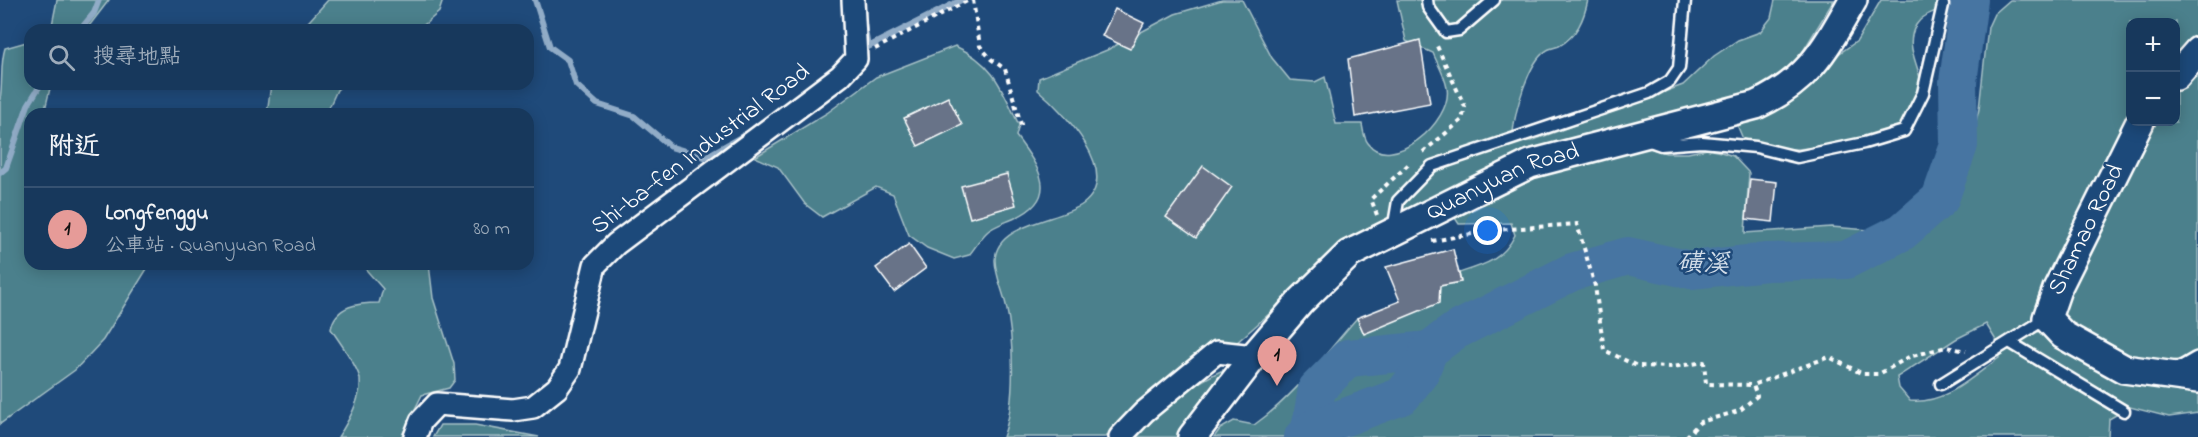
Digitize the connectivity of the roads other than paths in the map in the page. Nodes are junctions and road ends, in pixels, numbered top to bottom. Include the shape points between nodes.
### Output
1 (853, 0) edge
2 (1427, 0) edge
3 (1494, 0) edge
4 (1685, 0) edge
5 (1853, 0) edge
6 (1942, 5) dead end
7 (2198, 51) edge
8 (2179, 72) edge
9 (2138, 126) edge
10 (1639, 136) junction
11 (1393, 233) junction
12 (2047, 318) junction
13 (2011, 343) junction
14 (1254, 356) junction
15 (2198, 363) edge
16 (2186, 378) edge
17 (1941, 384) dead end
18 (2124, 411) dead end
19 (415, 437) edge
20 (1120, 437) edge
21 (1192, 437) edge

1 - 19 street, Shi-ba-fen Industrial Road via 856,59 840,76 615,244 595,265 570,369 557,388 533,407 513,410 437,405 425,415
2 - 3 lane via 1428,8 1446,32 1459,30
4 - 11 lane via 1679,68 1670,81 1649,93 1432,166 1398,201
5 - 10 street, Quanyuan Road via 1824,51 1784,92 1756,105
6 - 10 lane via 1923,93 1904,131 1797,157 1734,145 1661,144
7 - 8 street
9 - 12 street, Shamao Road via 2057,289
10 - 11 street, Quanyuan Road via 1530,164
11 - 14 street, Quanyuan Road via 1349,254 1301,301
12 - 13 lane
12 - 16 street, Shamao Road via 2063,335 2124,369
13 - 17 lane
13 - 18 lane
14 - 20 street via 1217,352
14 - 21 street, Quanyuan Road
15 - 16 street

